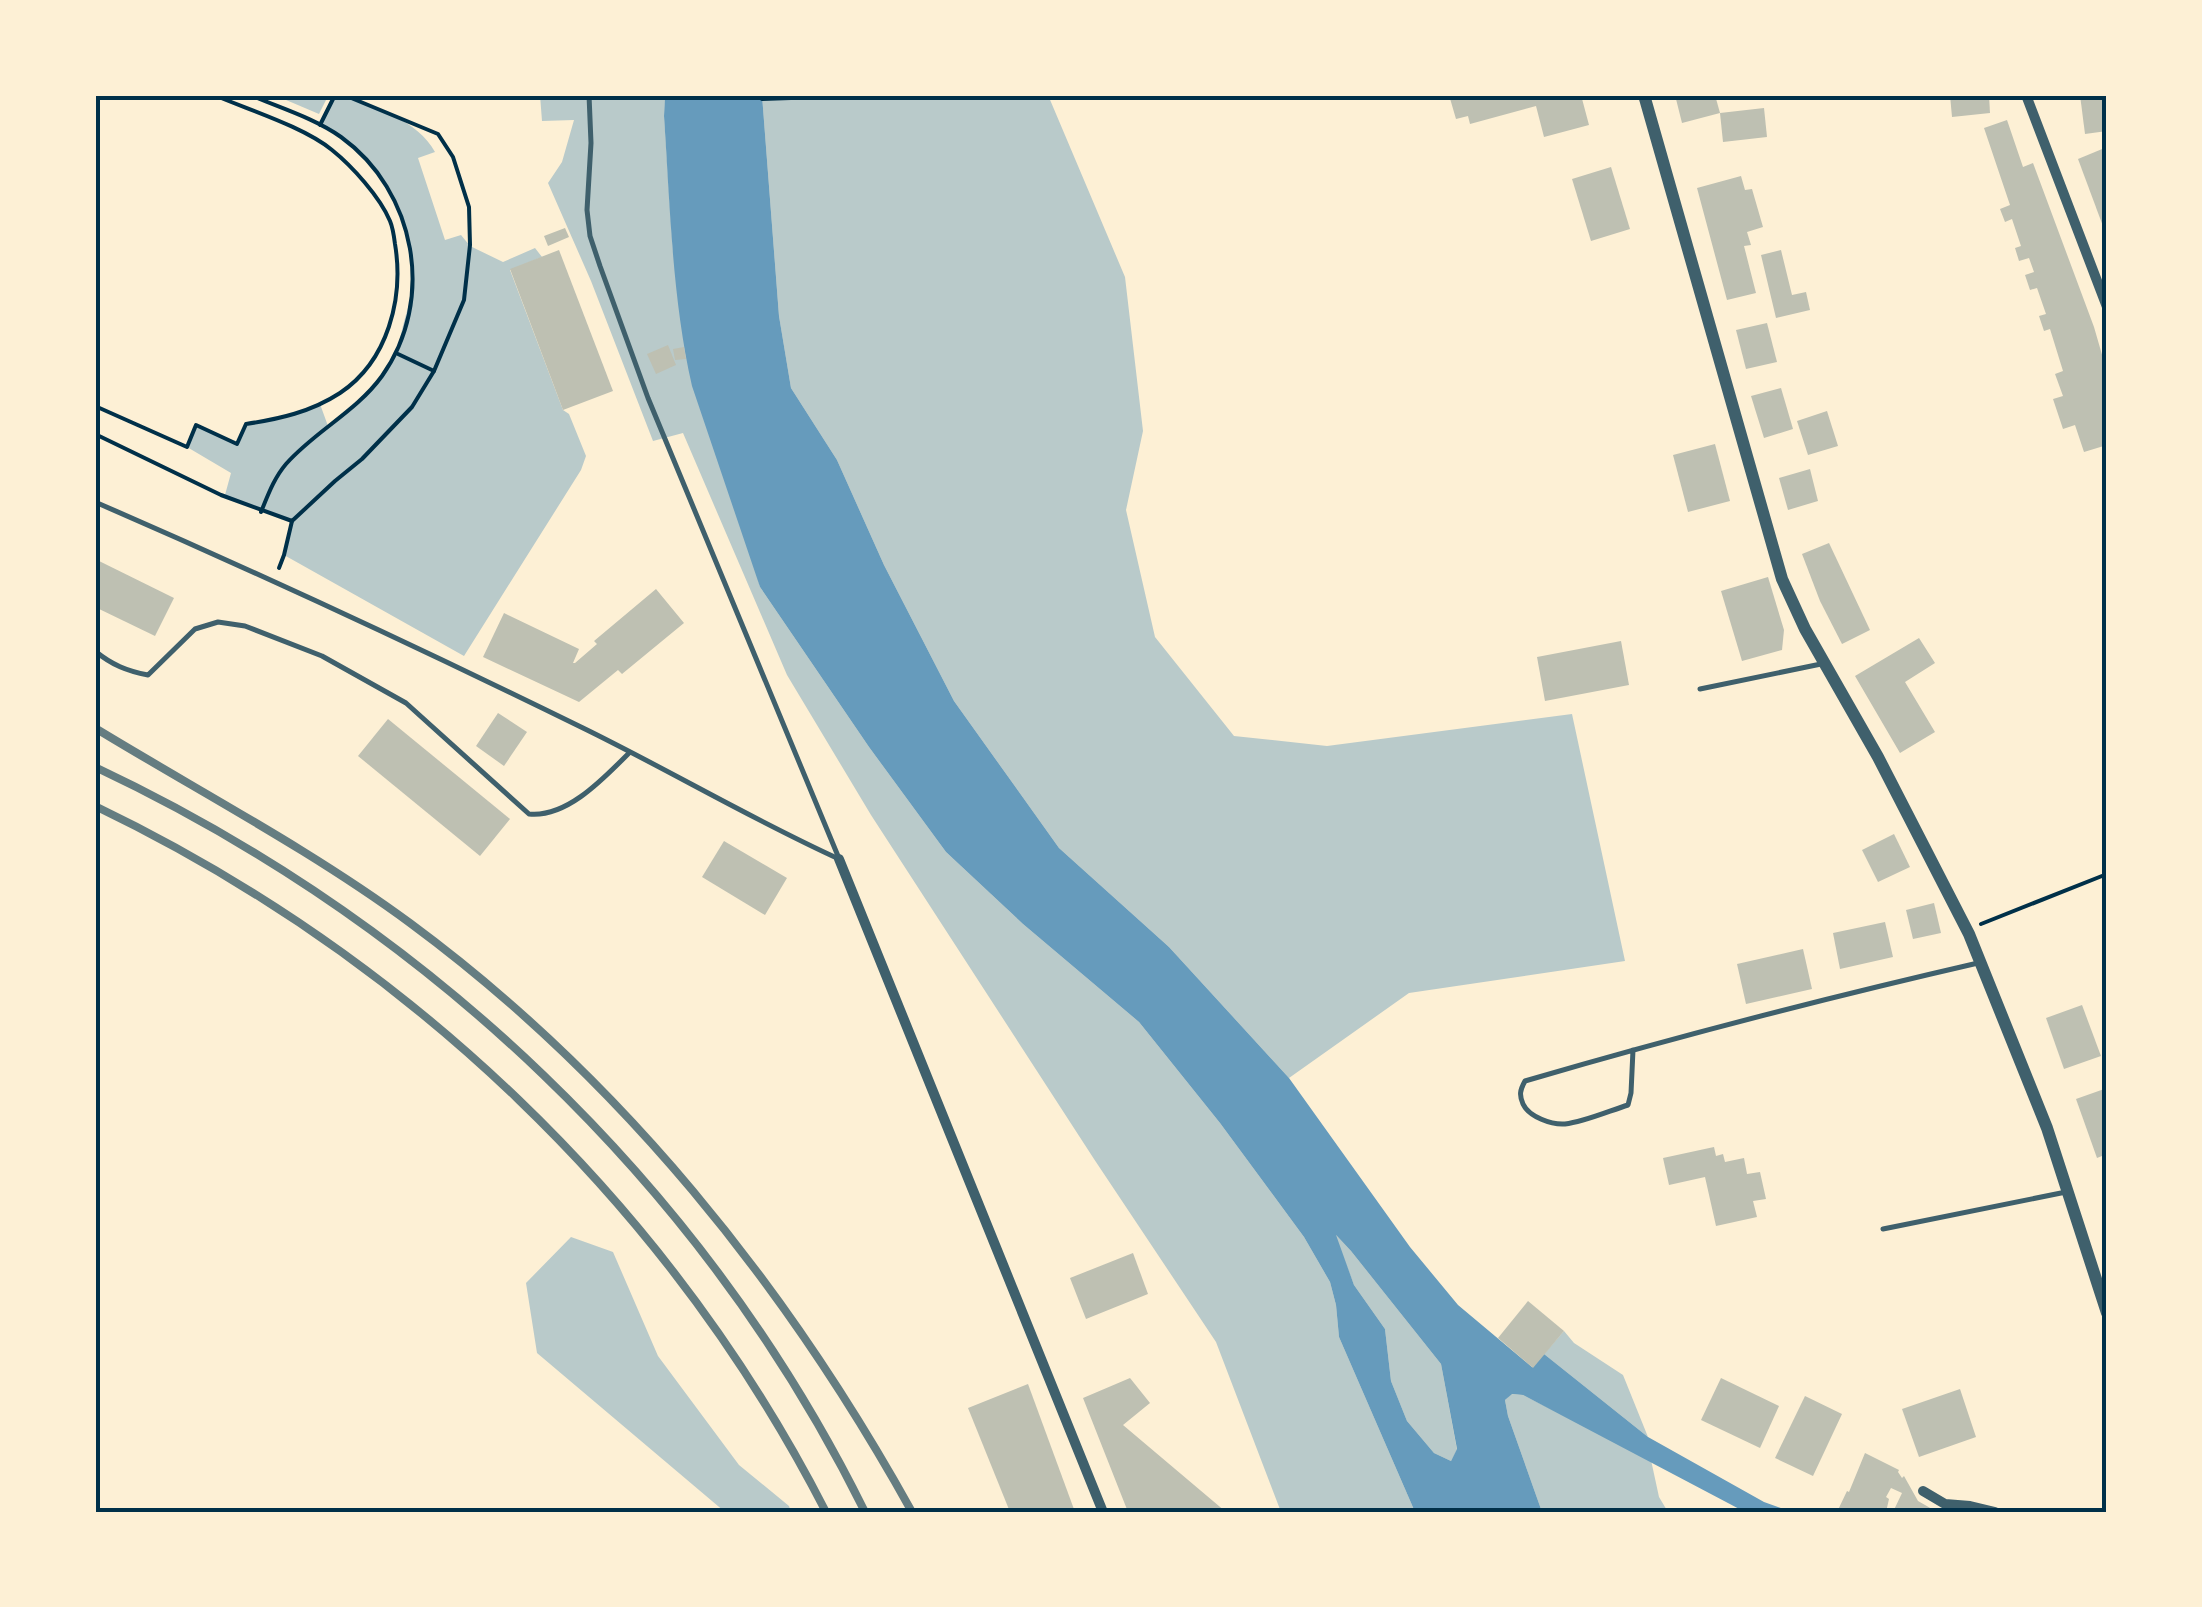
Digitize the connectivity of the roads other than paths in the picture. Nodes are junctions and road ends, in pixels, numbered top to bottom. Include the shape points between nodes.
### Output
1 (589, 95) edge
2 (1644, 95) edge
3 (2026, 95) edge
4 (2107, 307) edge
5 (95, 502) edge
6 (95, 651) edge
7 (1824, 663) junction
8 (1700, 689) dead end
9 (629, 752) junction
10 (839, 859) junction
11 (1981, 963) junction
12 (1633, 1050) junction
13 (2067, 1192) junction
14 (1883, 1229) dead end
15 (2107, 1312) edge
16 (1923, 1491) dead end
17 (1103, 1512) edge
18 (1995, 1512) edge

1 - 10 lane via 590,236 648,398
2 - 7 street via 1782,578
3 - 4 street
5 - 9 lane via 233,561
6 - 9 lane via 110,664 148,675 196,630 218,622 244,626 322,656 406,704 530,814 555,810 593,790
7 - 8 lane
7 - 11 street
9 - 10 lane
10 - 17 street
11 - 12 lane
11 - 13 street
12 - 12 lane via 1526,1081 1520,1090 1526,1110 1563,1124 1628,1105
13 - 14 lane
13 - 15 street
16 - 18 street via 1945,1504

